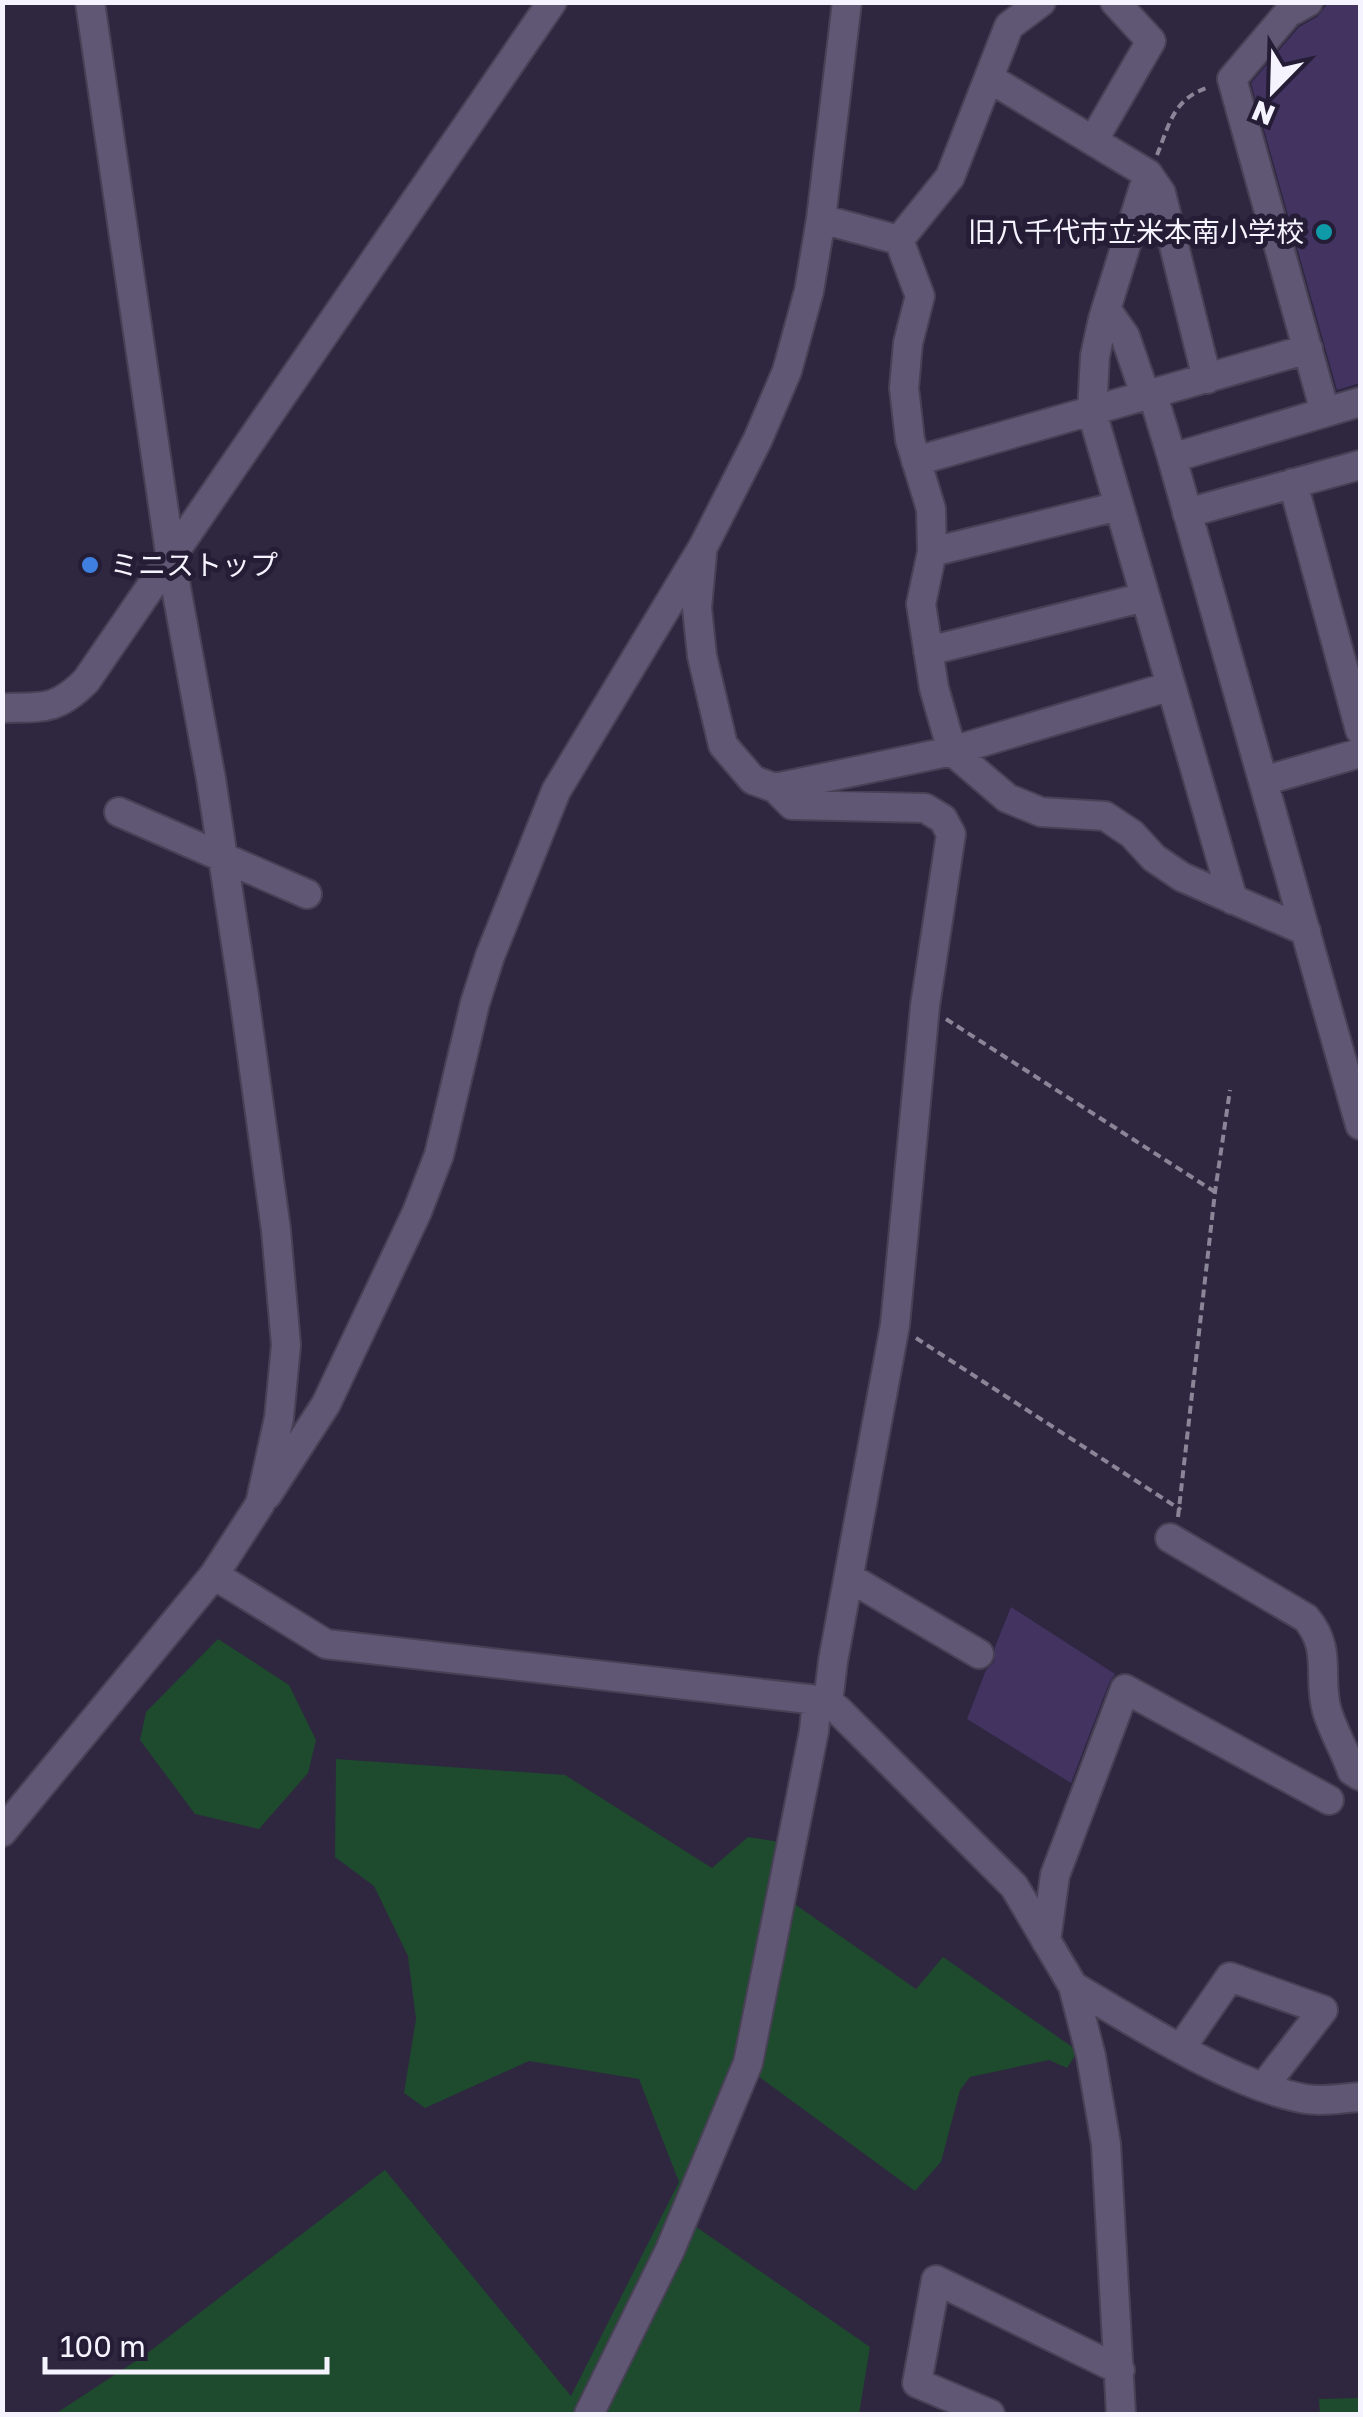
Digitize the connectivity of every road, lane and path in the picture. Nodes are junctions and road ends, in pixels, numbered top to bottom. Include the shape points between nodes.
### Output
1 (90, 2) edge
2 (552, 2) edge
3 (847, 2) edge
4 (1042, 2) edge
5 (1115, 2) edge
6 (1308, 2) edge
7 (988, 78) junction
8 (1232, 79) junction
9 (1093, 141) junction
10 (1148, 174) junction
11 (821, 219) junction
12 (899, 240) junction
13 (1106, 310) junction
14 (1308, 348) junction
15 (1207, 379) junction
16 (1149, 396) junction
17 (1360, 402) edge
18 (1092, 412) junction
19 (1325, 412) junction
20 (1172, 458) junction
21 (916, 461) junction
22 (1360, 465) edge
23 (1293, 484) junction
24 (1119, 506) junction
25 (1188, 512) junction
26 (703, 548) junction
27 (932, 552) junction
28 (171, 560) junction
29 (1146, 597) junction
30 (928, 651) junction
31 (1171, 686) junction
32 (2, 708) edge
33 (1360, 730) edge
34 (952, 751) junction
35 (1360, 753) edge
36 (1263, 780) junction
37 (775, 788) junction
38 (119, 812) dead end
39 (223, 858) junction
40 (307, 894) dead end
41 (1232, 900) junction
42 (1306, 931) junction
43 (925, 1006) junction
44 (1230, 1090) dead end
45 (1360, 1125) edge
46 (1215, 1192) junction
47 (896, 1325) junction
48 (260, 1504) junction
49 (1180, 1510) junction
50 (1170, 1538) joint
51 (214, 1576) junction
52 (850, 1578) junction
53 (979, 1654) dead end
54 (822, 1701) junction
55 (1360, 1776) edge
56 (1329, 1800) dead end
57 (2, 1832) edge
58 (1046, 1941) junction
59 (1073, 1986) junction
60 (1182, 2048) junction
61 (1264, 2086) junction
62 (1360, 2097) edge
63 (1120, 2370) junction
64 (588, 2414) edge
65 (990, 2414) edge
66 (1121, 2414) edge

1 - 28 street
2 - 28 street
3 - 11 street
4 - 7 street via 1009,26
5 - 9 street via 1151,41
6 - 8 street via 1288,13
7 - 9 street
7 - 12 street via 950,177
8 - 10 path via 1190,93 1177,107
8 - 14 street
9 - 10 street
10 - 13 street
10 - 15 street via 1161,193
11 - 12 street
11 - 26 street via 787,370
12 - 21 street via 920,296 904,388
13 - 16 street via 1125,336
13 - 18 street via 1094,356
14 - 15 street
14 - 19 street
15 - 16 street
16 - 18 street
16 - 20 street
17 - 19 street
18 - 21 street
18 - 24 street
19 - 20 street
20 - 25 street
21 - 27 street via 931,509
22 - 23 street
23 - 25 street
23 - 33 street
24 - 27 street
24 - 29 street
25 - 36 street
26 - 37 street via 697,608 723,745 754,780
26 - 48 street via 556,791 490,956 439,1155 417,1212 326,1404
27 - 30 street via 921,604
28 - 32 street via 72,695 53,706
28 - 39 street
29 - 30 street
29 - 31 street
30 - 34 street
31 - 34 street
31 - 41 street
34 - 37 street
34 - 41 street via 1007,798 1041,812 1105,816 1182,878
35 - 36 street
36 - 42 street
37 - 43 street via 792,805 925,808 943,819 951,834
38 - 39 street
39 - 40 street
39 - 48 street via 286,1345
41 - 42 street
42 - 45 street
43 - 46 path
43 - 47 street
44 - 46 path
46 - 49 path
47 - 49 path
47 - 52 street
48 - 51 street
49 - 50 path
50 - 55 street via 1306,1618 1318,1632 1327,1709
51 - 54 street via 326,1644
51 - 57 street
52 - 53 street
52 - 54 street
54 - 58 street via 1014,1886
54 - 64 street via 748,2062 670,2250
56 - 58 street via 1126,1689 1054,1875
58 - 59 street
59 - 60 street
59 - 63 street via 1106,2144
60 - 61 street
60 - 61 street via 1230,1977 1323,2010
61 - 62 street via 1307,2099
63 - 65 street via 936,2280 917,2383
63 - 66 street

